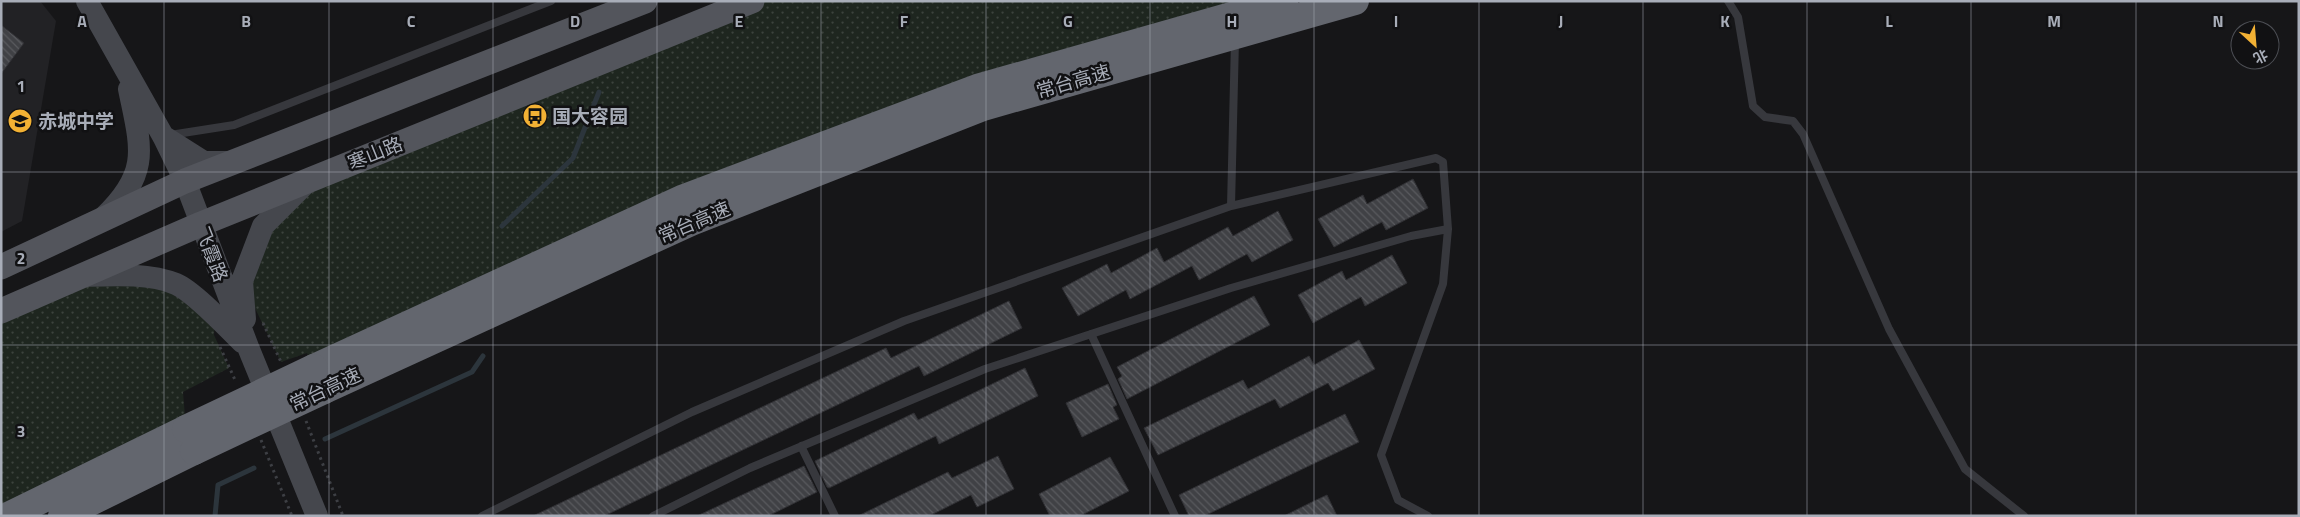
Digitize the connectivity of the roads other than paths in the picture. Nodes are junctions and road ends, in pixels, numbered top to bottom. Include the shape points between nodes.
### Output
1 (87, 1) edge
2 (551, 1) edge
3 (645, 1) edge
4 (752, 1) edge
5 (1236, 1) edge
6 (1284, 1) edge
7 (1355, 1) edge
8 (1728, 1) edge
9 (1235, 21) dead end
10 (1235, 30) dead end
11 (124, 66) junction
12 (163, 136) junction
13 (235, 162) junction
14 (309, 180) junction
15 (185, 182) junction
16 (1231, 206) junction
17 (101, 220) junction
18 (201, 224) junction
19 (1448, 229) junction
20 (1, 267) edge
21 (79, 276) junction
22 (1, 311) edge
23 (1091, 334) junction
24 (248, 347) junction
25 (319, 379) junction
26 (190, 440) junction
27 (801, 446) junction
28 (8, 516) edge
29 (62, 516) edge
30 (317, 516) edge
31 (482, 516) edge
32 (653, 516) edge
33 (835, 516) edge
34 (1175, 516) edge
35 (1428, 516) edge
36 (2024, 516) edge

1 - 11 main road, 飞霞路
2 - 12 lane via 234,125
3 - 13 main road
4 - 14 main road, 寒山路
5 - 9 lane
6 - 25 highway, 常台高速 via 977,88 684,198
7 - 25 highway, 常台高速 via 983,107 691,222
8 - 36 lane via 1738,17 1753,106 1765,117 1793,121 1803,134 1889,329 1966,470
10 - 16 lane
11 - 12 main road, 飞霞路
11 - 17 main road via 138,131 137,173 122,200
12 - 13 main road via 204,162
12 - 15 main road, 飞霞路
13 - 15 main road
14 - 18 main road, 寒山路
14 - 24 main road via 263,226 242,281
15 - 17 main road
15 - 18 main road, 飞霞路
16 - 19 lane via 1436,158 1444,162
16 - 31 lane via 904,321 692,412
17 - 20 main road
18 - 21 main road, 寒山路
18 - 24 main road, 飞霞路
19 - 23 lane via 1411,236 1232,288
19 - 35 lane via 1443,284 1381,455 1398,500
21 - 22 main road, 寒山路
21 - 24 main road via 126,274 177,284
23 - 27 lane via 984,368
23 - 34 lane
24 - 30 main road, 飞霞路
25 - 26 highway, 常台高速, bridge
26 - 28 highway, 常台高速
26 - 29 highway, 常台高速
27 - 32 lane
27 - 33 lane

